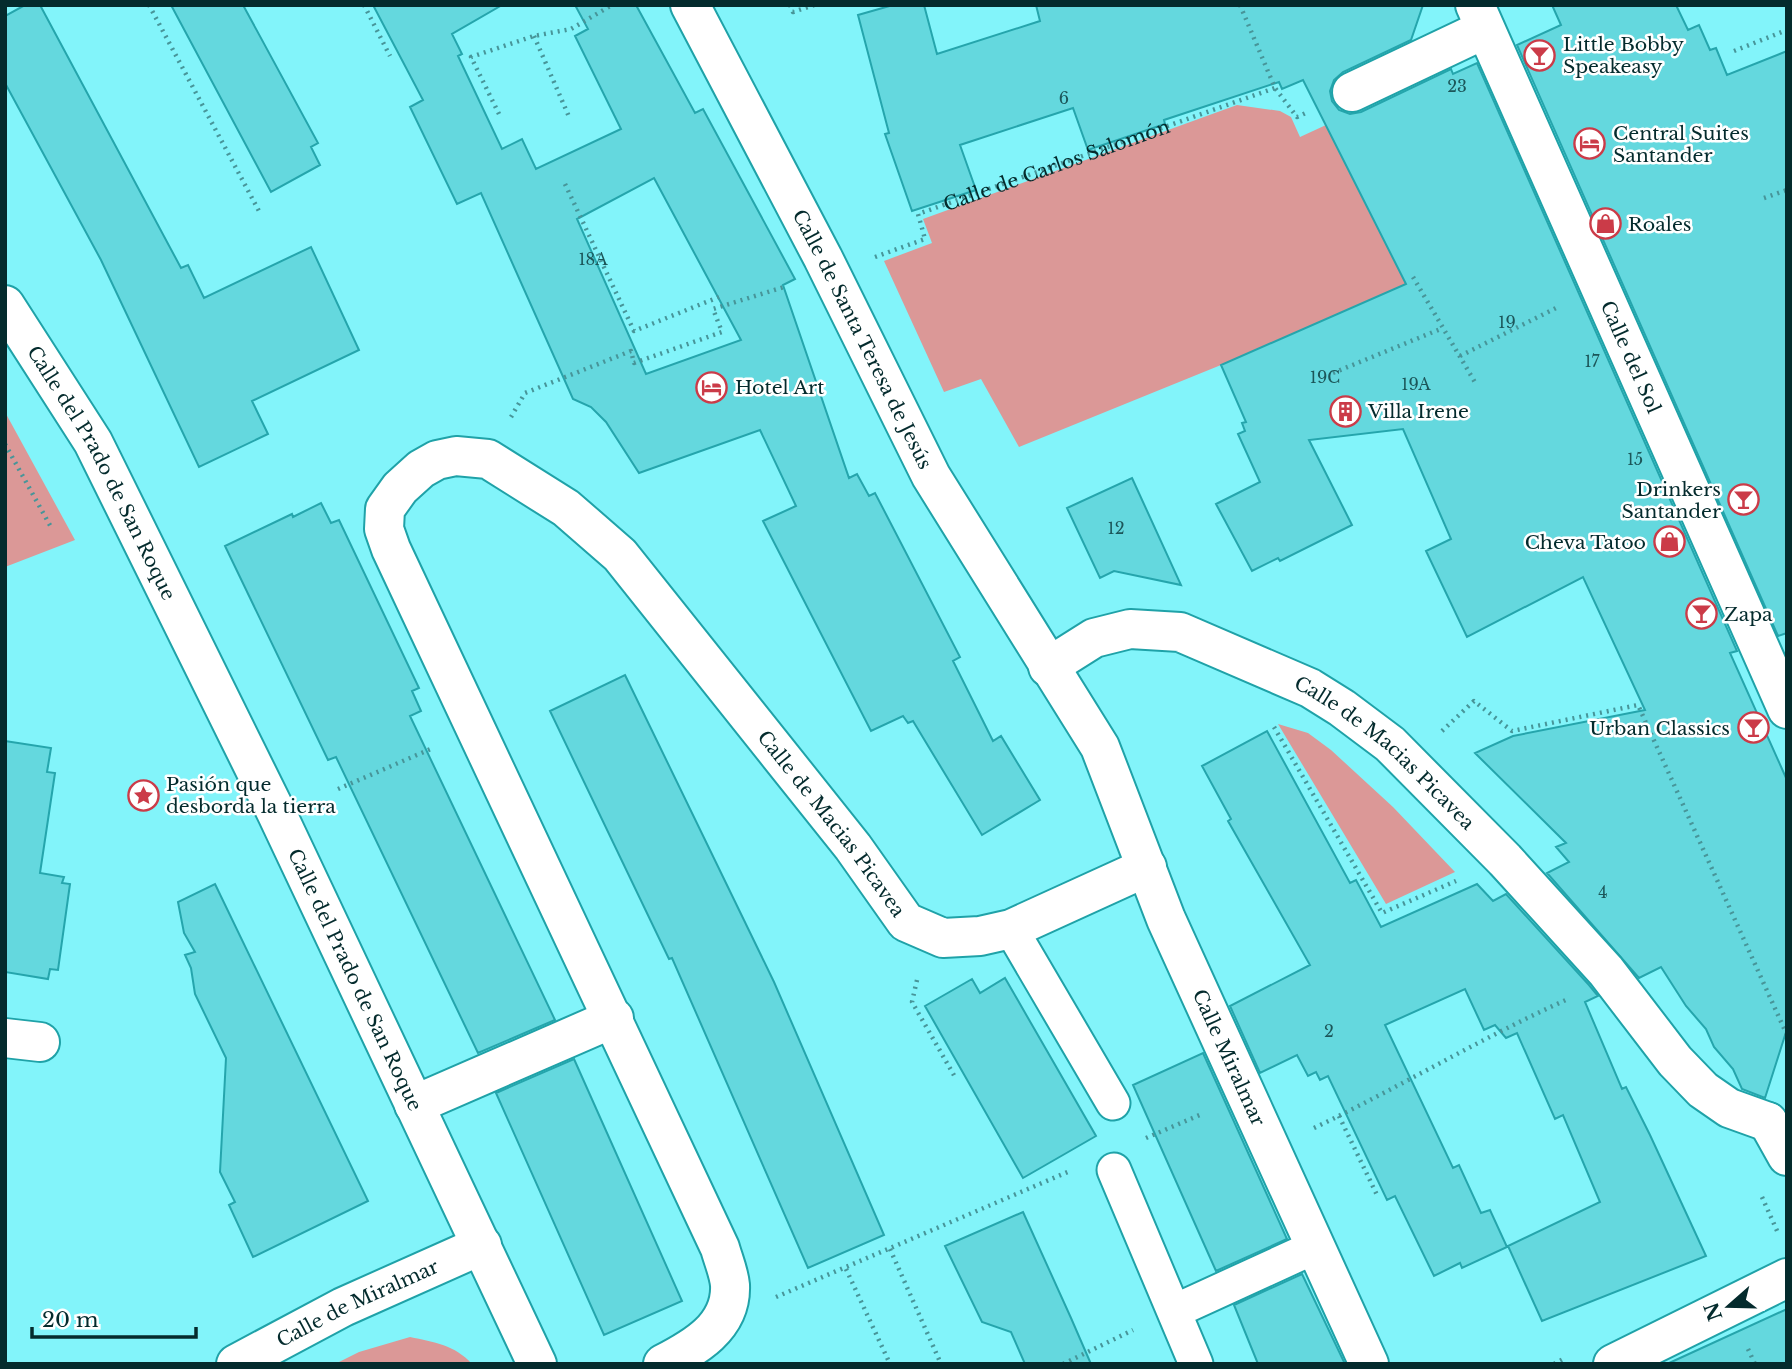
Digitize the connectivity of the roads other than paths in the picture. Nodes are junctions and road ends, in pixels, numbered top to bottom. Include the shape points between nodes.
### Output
1 (690, 5) edge
2 (1480, 17) edge
3 (1352, 92) dead end
4 (5, 305) edge
5 (1048, 667) junction
6 (1787, 709) edge
7 (1147, 867) junction
8 (1011, 929) junction
9 (614, 1018) junction
10 (1113, 1103) dead end
11 (414, 1105) junction
12 (1777, 1119) edge
13 (1787, 1156) edge
14 (1114, 1170) dead end
15 (482, 1245) junction
16 (1317, 1246) junction
17 (1787, 1278) edge
18 (1175, 1311) junction
19 (236, 1364) edge
20 (537, 1364) edge
21 (663, 1364) edge
22 (1196, 1364) edge
23 (1369, 1364) edge
24 (1613, 1364) edge

1 - 5 street, Calle de Santa Teresa de Jesús via 931,476
2 - 3 street
2 - 6 street, Calle del Sol
4 - 11 street, Calle del Prado de San Roque via 93,442 277,814
5 - 7 street via 1100,747
5 - 12 street, Calle de Macias Picavea via 1094,638 1130,629 1180,632 1310,688 1390,744 1505,860 1606,971 1703,1090 1730,1108
7 - 8 street, Calle de Macias Picavea
7 - 16 street, Calle Miralmar via 1166,919
8 - 9 street, Calle de Macias Picavea via 943,938 906,922 845,836 620,555 566,508 488,459 456,456 437,460 400,488 385,509 384,529
8 - 10 lane
9 - 11 street
9 - 21 street, Calle de Macias Picavea via 720,1248 730,1286 714,1332
11 - 15 street, Calle del Prado de San Roque
12 - 13 street
14 - 18 lane
15 - 19 street, Calle de Miralmar via 342,1307
15 - 20 street, Calle del Prado de San Roque
16 - 18 lane
16 - 23 street, Calle Miralmar
17 - 24 street
18 - 22 lane

